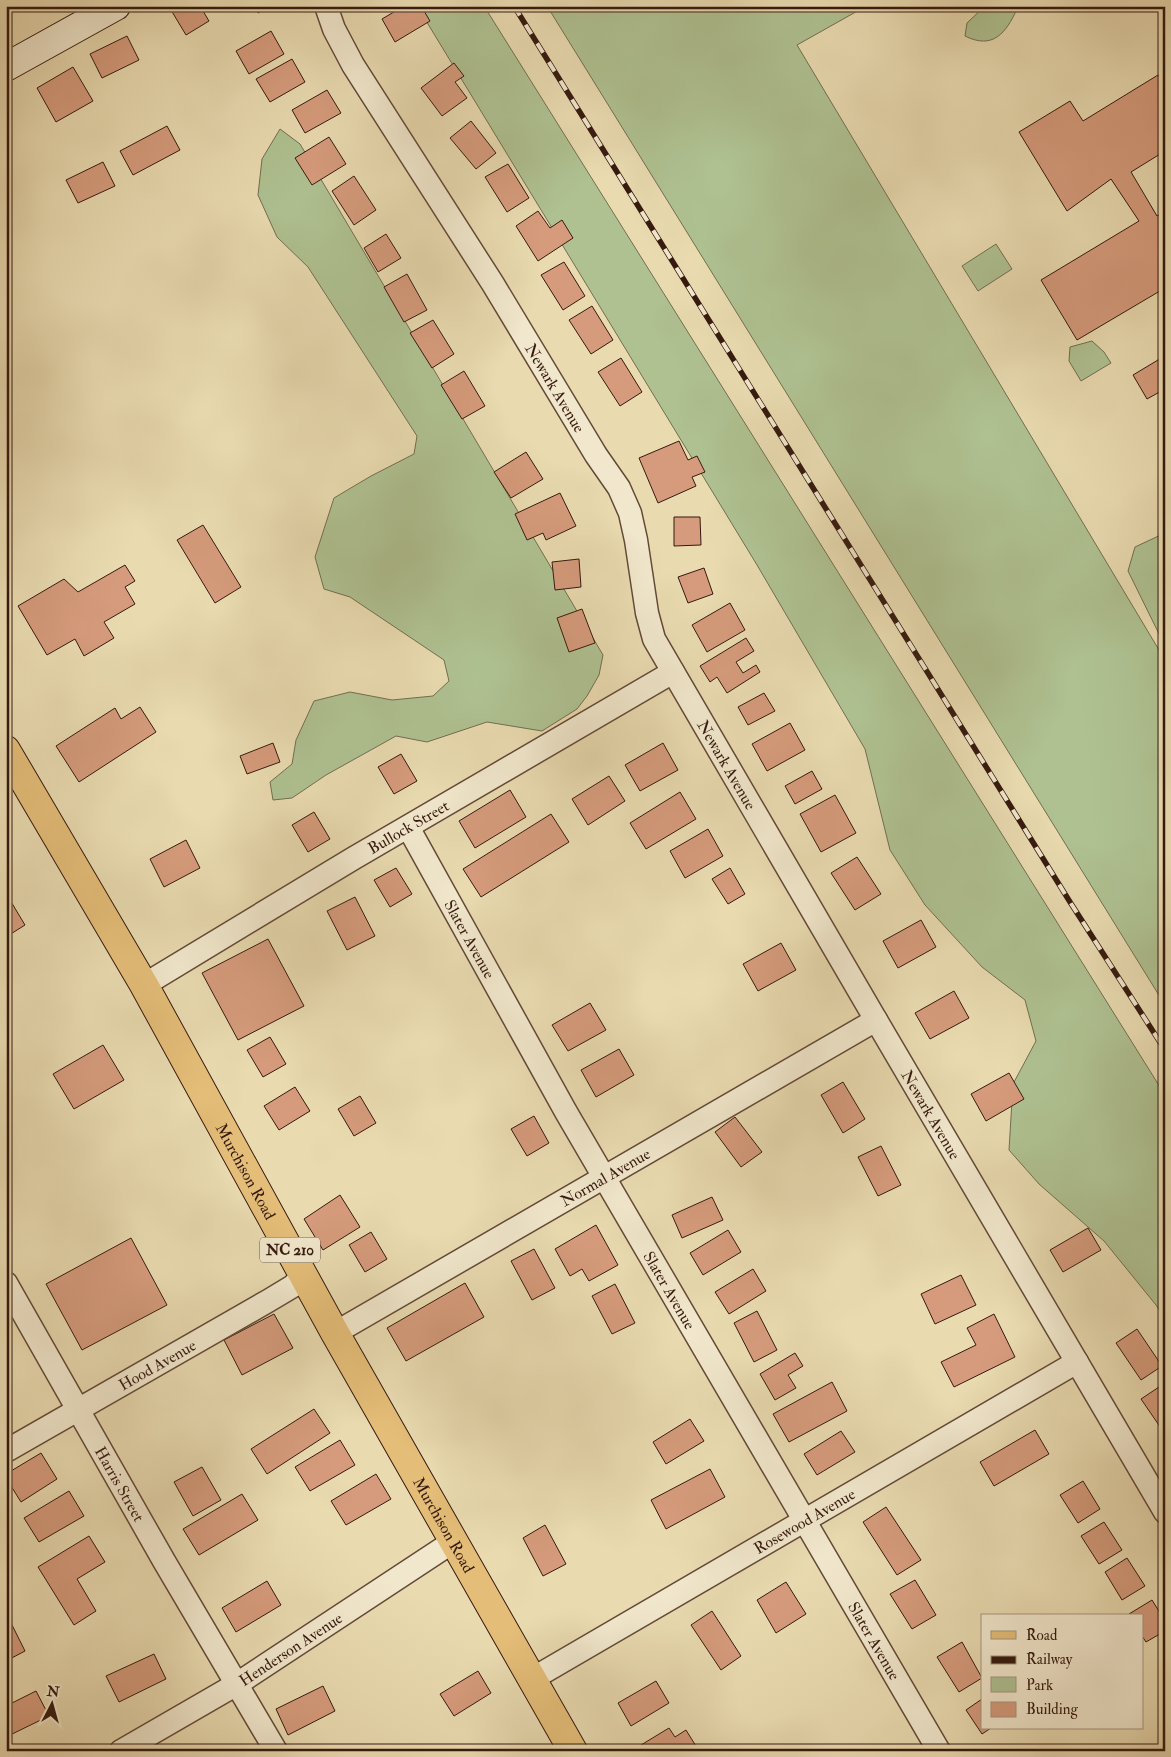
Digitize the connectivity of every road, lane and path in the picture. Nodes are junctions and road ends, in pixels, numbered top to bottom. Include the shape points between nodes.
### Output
1 (116, 6) edge
2 (326, 6) edge
3 (6, 67) edge
4 (673, 672) junction
5 (6, 750) edge
6 (408, 827) junction
7 (144, 985) junction
8 (876, 1020) junction
9 (604, 1177) junction
10 (304, 1274) junction
11 (6, 1283) edge
12 (335, 1332) junction
13 (1077, 1362) junction
14 (78, 1409) junction
15 (6, 1451) edge
16 (1165, 1512) edge
17 (804, 1521) junction
18 (454, 1541) junction
19 (532, 1679) junction
20 (237, 1684) junction
21 (121, 1751) edge
22 (276, 1751) edge
23 (573, 1751) edge
24 (939, 1751) edge

1 - 3 street
2 - 4 street, Newark Avenue via 353,65 619,488 636,540 646,613 654,639
4 - 6 street, Bullock Street
4 - 8 street, Newark Avenue
5 - 7 main road, Murchison Road / NC 210
6 - 7 street, Bullock Street
6 - 9 street, Slater Avenue
7 - 10 main road, Murchison Road / NC 210
8 - 9 street, Normal Avenue
8 - 13 street, Newark Avenue
9 - 12 street, Normal Avenue
9 - 17 street, Slater Avenue
10 - 12 main road, Murchison Road / NC 210
10 - 14 street, Hood Avenue via 293,1286 268,1301
11 - 14 street, Harris Street
12 - 18 main road, Murchison Road / NC 210
13 - 16 street, Newark Avenue
13 - 17 street, Rosewood Avenue
14 - 15 street, Hood Avenue
14 - 20 street, Harris Street
17 - 19 street, Rosewood Avenue
17 - 24 street, Slater Avenue
18 - 19 main road, Murchison Road / NC 210
18 - 20 street, Henderson Avenue
19 - 23 main road, Murchison Road / NC 210
20 - 21 street, Henderson Avenue
20 - 22 street, Harris Street

